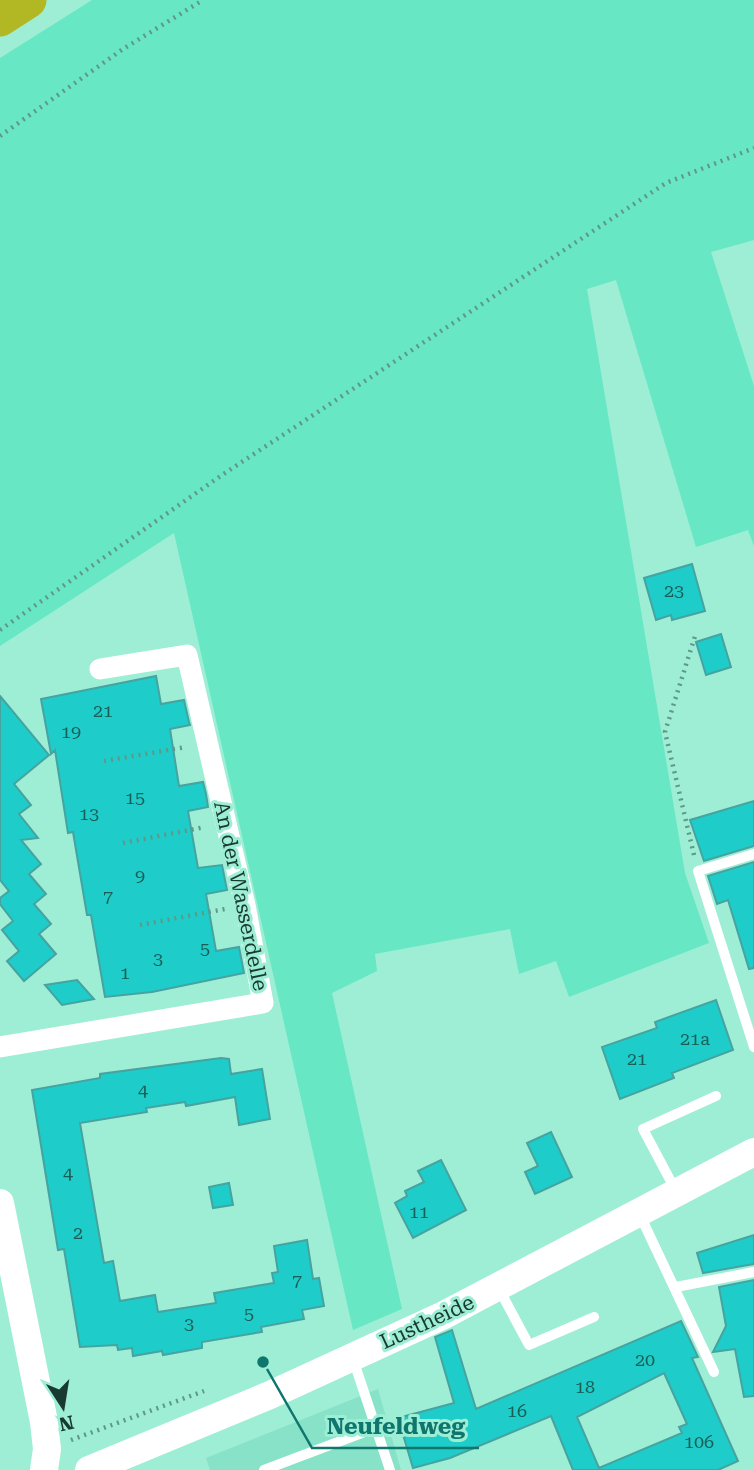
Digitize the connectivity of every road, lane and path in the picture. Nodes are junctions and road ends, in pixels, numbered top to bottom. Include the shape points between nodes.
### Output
1 (28, 0) edge
2 (203, 0) edge
3 (0, 18) edge
4 (0, 136) edge
5 (754, 148) edge
6 (0, 630) edge
7 (696, 633) dead end
8 (100, 668) dead end
9 (209, 743) junction
10 (104, 761) dead end
11 (226, 823) junction
12 (123, 842) dead end
13 (754, 854) edge
14 (698, 871) junction
15 (245, 905) junction
16 (139, 925) dead end
17 (0, 1047) edge
18 (754, 1047) edge
19 (716, 1096) dead end
20 (754, 1152) edge
21 (676, 1193) junction
22 (639, 1212) junction
23 (1, 1214) edge
24 (754, 1272) edge
25 (676, 1287) junction
26 (498, 1288) junction
27 (594, 1317) dead end
28 (352, 1357) junction
29 (714, 1372) dead end
30 (216, 1387) dead end
31 (375, 1428) junction
32 (45, 1459) edge
33 (89, 1470) edge
34 (264, 1470) edge
35 (390, 1470) edge

1 - 3 highway
2 - 4 path via 123,49
5 - 6 path via 666,183 222,475
7 - 14 path via 665,732
8 - 9 street, An der Wasserdelle via 187,655
9 - 10 path
9 - 11 street, An der Wasserdelle
11 - 12 path
11 - 15 street, An der Wasserdelle
13 - 14 lane
14 - 18 lane
15 - 16 path
15 - 17 street, An der Wasserdelle via 263,1003
19 - 21 lane via 643,1129
20 - 21 main road, Lustheide
21 - 22 main road, Lustheide
22 - 25 lane
22 - 26 main road, Lustheide
23 - 32 main road via 38,1388
24 - 25 lane
25 - 29 lane
26 - 27 lane via 529,1345
26 - 28 main road, Lustheide
28 - 31 lane
28 - 33 main road, Lustheide
30 - 32 path
31 - 34 lane
31 - 35 lane

